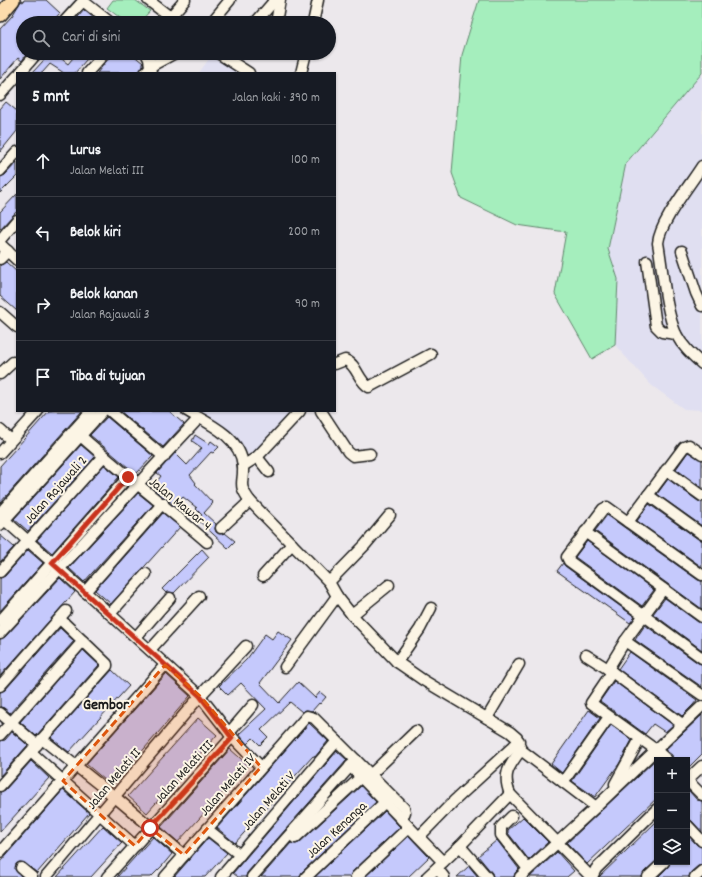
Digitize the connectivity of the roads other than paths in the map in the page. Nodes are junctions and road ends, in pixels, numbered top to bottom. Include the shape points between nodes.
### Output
1 (148, 0) edge
2 (185, 0) edge
3 (230, 0) edge
4 (275, 0) edge
5 (280, 0) edge
6 (318, 0) edge
7 (6, 1) edge
8 (83, 1) edge
9 (0, 15) edge
10 (69, 16) edge
11 (102, 16) edge
12 (169, 16) edge
13 (176, 16) edge
14 (217, 16) edge
15 (261, 16) edge
16 (277, 16) edge
17 (315, 16) edge
18 (31, 60) edge
19 (99, 60) edge
20 (147, 60) edge
21 (165, 60) edge
22 (231, 60) edge
23 (304, 60) edge
24 (149, 71) edge
25 (21, 72) edge
26 (88, 72) edge
27 (248, 72) edge
28 (301, 72) edge
29 (16, 77) edge
30 (0, 96) edge
31 (16, 153) edge
32 (702, 166) edge
33 (0, 171) edge
34 (16, 221) edge
35 (0, 240) edge
36 (0, 244) edge
37 (8, 251) junction
38 (682, 251) dead end
39 (16, 259) edge
40 (0, 260) edge
41 (648, 260) dead end
42 (702, 306) edge
43 (0, 312) edge
44 (16, 326) edge
45 (676, 334) junction
46 (431, 354) dead end
47 (13, 362) dead end
48 (336, 364) edge
49 (702, 364) edge
50 (0, 374) edge
51 (37, 412) edge
52 (90, 412) edge
53 (102, 412) edge
54 (111, 412) edge
55 (189, 412) edge
56 (299, 412) edge
57 (322, 412) edge
58 (200, 418) junction
59 (0, 430) edge
60 (78, 433) junction
61 (11, 440) junction
62 (0, 453) edge
63 (370, 454) dead end
64 (702, 454) edge
65 (104, 456) junction
66 (164, 457) junction
67 (257, 457) junction
68 (243, 466) junction
69 (666, 470) junction
70 (269, 472) dead end
71 (128, 477) junction
72 (138, 485) junction
73 (648, 495) junction
74 (702, 496) edge
75 (250, 501) junction
76 (163, 503) junction
77 (390, 515) dead end
78 (1, 518) edge
79 (628, 522) junction
80 (221, 528) dead end
81 (585, 532) junction
82 (702, 534) edge
83 (28, 541) junction
84 (207, 542) dead end
85 (292, 544) junction
86 (56, 566) junction
87 (0, 572) edge
88 (146, 574) dead end
89 (702, 575) edge
90 (263, 576) dead end
91 (329, 582) junction
92 (389, 585) dead end
93 (663, 589) junction
94 (85, 592) junction
95 (199, 596) dead end
96 (337, 596) junction
97 (170, 598) dead end
98 (431, 608) dead end
99 (110, 614) junction
100 (352, 615) junction
101 (644, 616) junction
102 (702, 616) edge
103 (0, 621) edge
104 (0, 633) edge
105 (136, 637) junction
106 (83, 641) junction
107 (625, 641) junction
108 (246, 646) dead end
109 (150, 650) junction
110 (586, 655) dead end
111 (702, 658) edge
112 (397, 662) junction
113 (519, 664) dead end
114 (165, 665) junction
115 (285, 667) dead end
116 (610, 670) junction
117 (0, 686) edge
118 (702, 695) edge
119 (200, 696) junction
120 (252, 705) dead end
121 (702, 706) edge
122 (0, 713) edge
123 (610, 717) junction
124 (487, 718) junction
125 (11, 723) junction
126 (682, 724) junction
127 (416, 730) dead end
128 (0, 735) edge
129 (231, 735) junction
130 (640, 739) junction
131 (337, 741) junction
132 (37, 745) junction
133 (520, 746) junction
134 (656, 750) junction
135 (664, 757) edge
136 (353, 763) junction
137 (702, 766) edge
138 (75, 767) junction
139 (261, 767) junction
140 (366, 777) junction
141 (690, 777) edge
142 (63, 781) junction
143 (563, 782) junction
144 (690, 783) edge
145 (0, 786) edge
146 (510, 794) junction
147 (610, 794) junction
148 (702, 795) edge
149 (115, 797) junction
150 (385, 802) junction
151 (596, 807) junction
152 (654, 812) edge
153 (100, 815) junction
154 (512, 816) dead end
155 (406, 823) junction
156 (150, 828) junction
157 (207, 829) junction
158 (690, 834) edge
159 (419, 837) junction
160 (558, 842) junction
161 (702, 842) edge
162 (135, 846) junction
163 (460, 846) junction
164 (0, 852) edge
165 (184, 855) junction
166 (240, 855) junction
167 (440, 865) junction
168 (661, 865) edge
169 (21, 868) dead end
170 (528, 869) junction
171 (702, 871) edge
172 (590, 874) edge
173 (32, 877) edge
174 (46, 877) edge
175 (107, 877) edge
176 (165, 877) edge
177 (221, 877) edge
178 (252, 877) edge
179 (306, 877) edge
180 (356, 877) edge
181 (427, 877) edge
182 (444, 877) edge
183 (487, 877) edge
184 (520, 877) edge
185 (648, 877) edge
186 (695, 877) edge

1 - 12 street
2 - 13 street
3 - 14 street
4 - 15 street
5 - 16 street
6 - 17 street
7 - 9 main road
8 - 10 street
8 - 11 street
18 - 25 street
19 - 26 street
20 - 24 street
21 - 24 street
22 - 27 street
23 - 28 street
29 - 30 street
31 - 33 street
32 - 45 street via 665,222 658,243 667,301
34 - 35 street
36 - 37 street
37 - 39 street
37 - 40 street
38 - 42 street
41 - 45 street via 656,326 662,332
43 - 44 street
45 - 49 street via 688,352
46 - 48 street via 369,387 364,384 348,361
47 - 50 street
51 - 61 street
52 - 60 street
53 - 60 street
54 - 66 street
55 - 58 street
56 - 67 street
57 - 63 street via 348,452 353,456
58 - 66 street
58 - 68 street via 232,442 240,454
59 - 61 street
60 - 65 street, Jalan Mawar 4
60 - 78 street
61 - 62 street
64 - 69 street via 686,445
65 - 71 street, Jalan Mawar 4
65 - 83 street, Jalan Rajawali 2
66 - 72 street
67 - 68 street
67 - 70 street
68 - 75 street via 241,484
69 - 73 street
69 - 74 street
71 - 72 street, Jalan Mawar 4
71 - 86 street
72 - 76 street, Jalan Mawar 4
72 - 86 street
73 - 79 street
73 - 82 street
75 - 80 street
75 - 85 street
76 - 84 street, Jalan Mawar 4
76 - 94 street
77 - 91 street
78 - 83 street
79 - 81 street via 606,507
79 - 89 street
81 - 93 street
81 - 101 street via 568,555 568,560
83 - 86 street
83 - 87 street, Jalan Rajawali 2
85 - 90 street
85 - 91 street
86 - 94 street
86 - 103 street
86 - 104 street
88 - 99 street
91 - 96 street
92 - 100 street
93 - 101 street
93 - 102 street
94 - 99 street
95 - 109 street
96 - 100 street
96 - 115 street
97 - 105 street
98 - 112 street
99 - 105 street
100 - 112 street
101 - 107 street
101 - 111 street
105 - 109 street
106 - 117 street via 63,615
106 - 125 street
106 - 132 street via 107,664 106,668
107 - 116 street
107 - 118 street
108 - 119 street, Jalan Melati II
109 - 114 street
110 - 116 street
112 - 124 street
113 - 124 street
114 - 119 street
114 - 138 street
116 - 123 street via 591,702
116 - 126 street
119 - 129 street
119 - 149 street, Jalan Melati II
120 - 129 street, Jalan Melati III
121 - 126 street
122 - 125 street
123 - 130 street
123 - 143 street
124 - 133 street via 514,735
125 - 128 street
125 - 132 street
126 - 134 street
127 - 140 street
129 - 139 street
129 - 156 street, Jalan Melati III
130 - 134 street
130 - 147 street
131 - 136 street
131 - 139 street, Jalan Melati IV via 314,718 306,717
131 - 166 street, Jalan Melati V
132 - 138 street
132 - 142 street
132 - 145 street
133 - 143 street
133 - 146 street via 507,771 506,780
133 - 159 street via 454,800
134 - 135 street
134 - 147 street
136 - 140 street
136 - 178 street
137 - 141 street
138 - 142 street
138 - 149 street
139 - 157 street, Jalan Melati IV
140 - 150 street
140 - 155 street via 404,808
140 - 178 street
142 - 153 street
142 - 164 street
143 - 151 street
144 - 148 street
146 - 160 street
146 - 163 street
147 - 151 street
149 - 153 street, Jalan Melati II
149 - 156 street
150 - 155 street
150 - 179 street, Jalan Kenanga
151 - 160 street
152 - 172 street
153 - 162 street
153 - 174 street, Jalan Melati II
154 - 170 street via 501,827 501,835
155 - 159 street
155 - 180 street
156 - 162 street, Jalan Melati III
156 - 165 street
157 - 165 street, Jalan Melati IV
157 - 166 street
158 - 161 street
159 - 167 street
160 - 170 street
160 - 172 street
162 - 175 street, Jalan Melati III
163 - 167 street
163 - 183 street
165 - 176 street, Jalan Melati IV
166 - 177 street, Jalan Melati V
167 - 181 street
167 - 182 street
168 - 185 street
169 - 173 street
170 - 184 street
171 - 186 street

